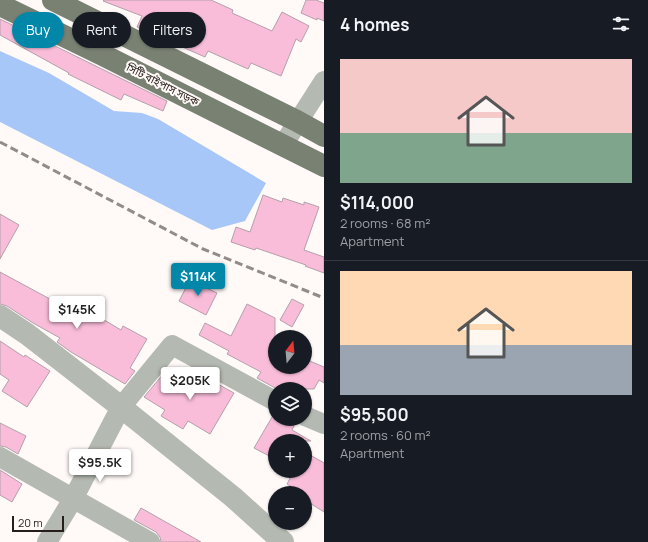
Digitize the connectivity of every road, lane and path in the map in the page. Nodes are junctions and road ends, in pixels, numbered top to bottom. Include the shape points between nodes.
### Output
1 (53, 0) edge
2 (0, 5) edge
3 (324, 81) edge
4 (297, 121) junction
5 (324, 136) edge
6 (283, 145) junction
7 (324, 166) edge
8 (0, 316) edge
9 (268, 397) edge
10 (121, 408) junction
11 (312, 419) edge
12 (324, 424) edge
13 (0, 456) edge
14 (73, 499) junction
15 (47, 542) edge
16 (150, 542) edge
17 (283, 542) edge

1 - 4 main road
2 - 6 main road, সিটি বাইপাস সড়ক
3 - 4 street
4 - 5 main road
4 - 6 street
6 - 7 main road, সিটি বাইপাস সড়ক
8 - 10 street via 27,334
9 - 10 street via 172,345
10 - 14 street
10 - 17 street via 233,497
11 - 12 street
13 - 14 street
14 - 15 street
14 - 16 street

